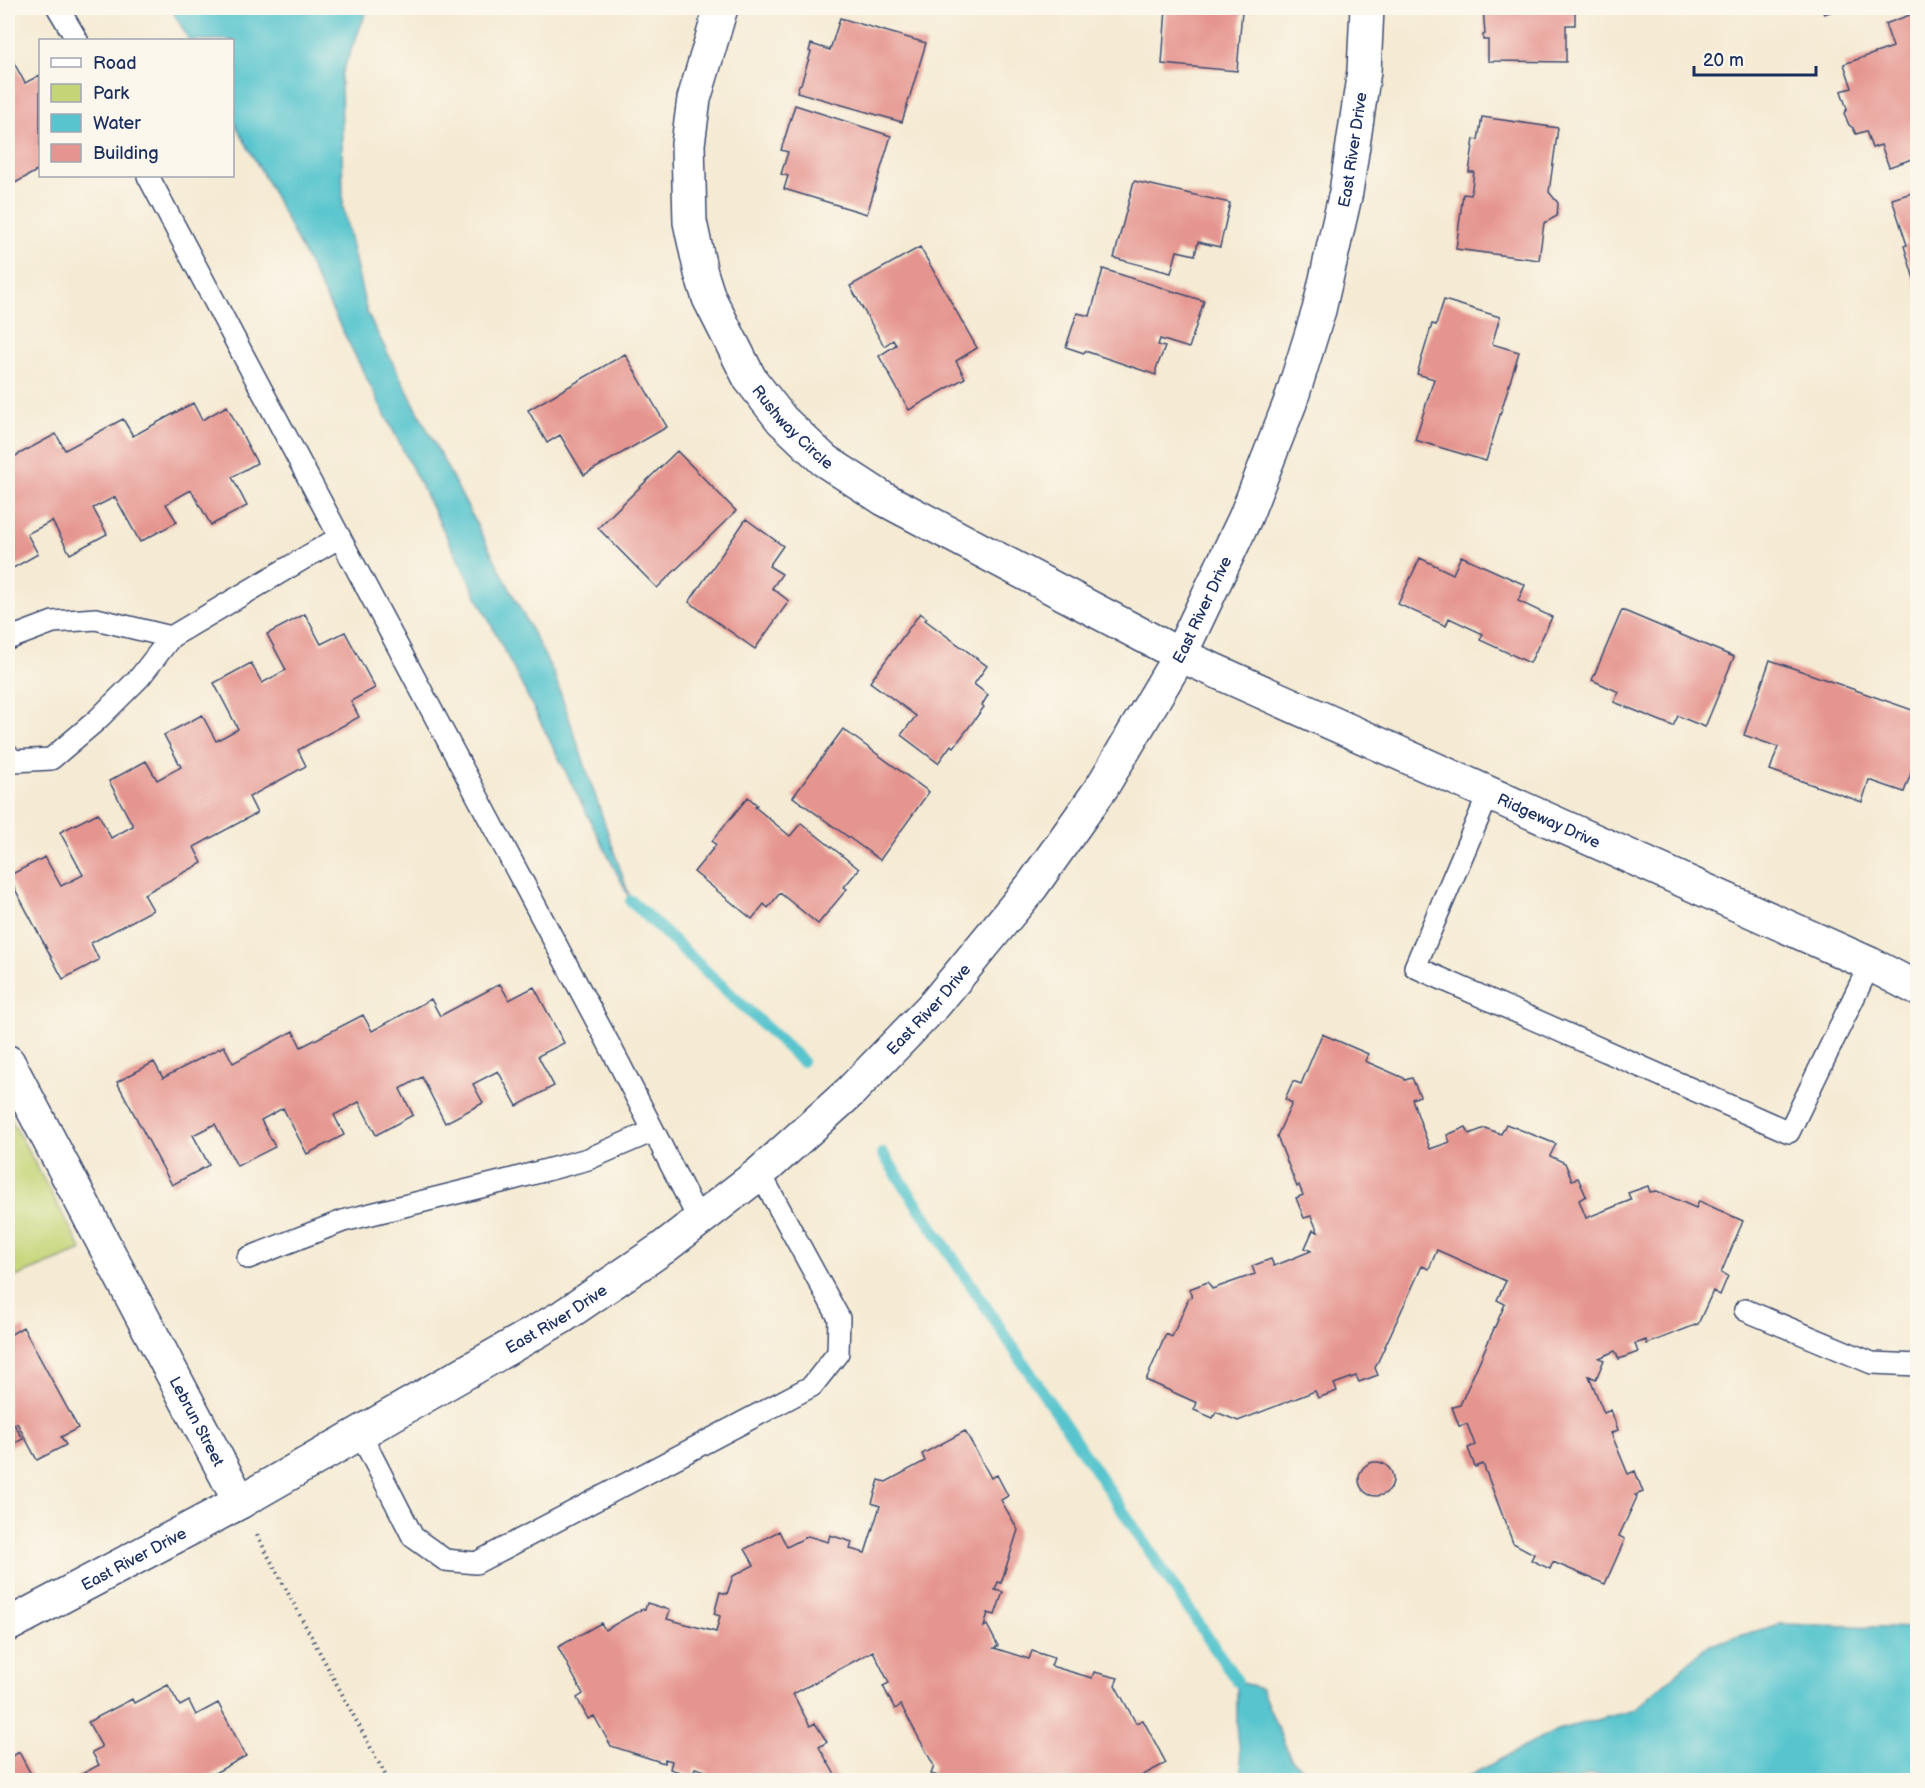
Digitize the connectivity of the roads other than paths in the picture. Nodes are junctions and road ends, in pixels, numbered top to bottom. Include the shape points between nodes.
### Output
1 (58, 8) edge
2 (721, 8) edge
3 (1367, 8) edge
4 (76, 39) edge
5 (149, 177) edge
6 (339, 537) junction
7 (171, 637) junction
8 (8, 639) edge
9 (1180, 655) junction
10 (8, 755) edge
11 (1489, 793) junction
12 (1870, 964) junction
13 (1917, 989) edge
14 (8, 1062) edge
15 (653, 1131) junction
16 (760, 1173) junction
17 (699, 1220) junction
18 (248, 1258) dead end
19 (1745, 1310) dead end
20 (1917, 1365) edge
21 (360, 1433) junction
22 (240, 1502) junction
23 (8, 1624) edge

1 - 4 lane
2 - 9 street, Rushway Circle via 694,99 688,144 690,222 709,298 750,379 782,420 824,460 884,499
3 - 9 street, East River Drive via 1364,71 1346,192 1319,310 1290,403 1245,518
5 - 6 lane
6 - 7 lane
6 - 15 lane
7 - 8 lane via 96,619 53,622
7 - 10 lane via 126,691 51,759 14,761
9 - 11 street, Ridgeway Drive
9 - 16 street, East River Drive via 1102,787 1032,886 935,1004 850,1092
11 - 12 street, Ridgeway Drive
11 - 12 lane via 1415,967 1790,1132
12 - 13 street, Ridgeway Drive
14 - 22 street, Lebrun Street
15 - 17 lane
15 - 18 lane via 588,1159 343,1221
16 - 17 street, East River Drive
16 - 21 lane via 838,1318 837,1353 812,1386 476,1563 445,1560 413,1537
17 - 21 street, East River Drive via 562,1317
19 - 20 lane via 1872,1363
21 - 22 street, East River Drive
22 - 23 street, East River Drive

